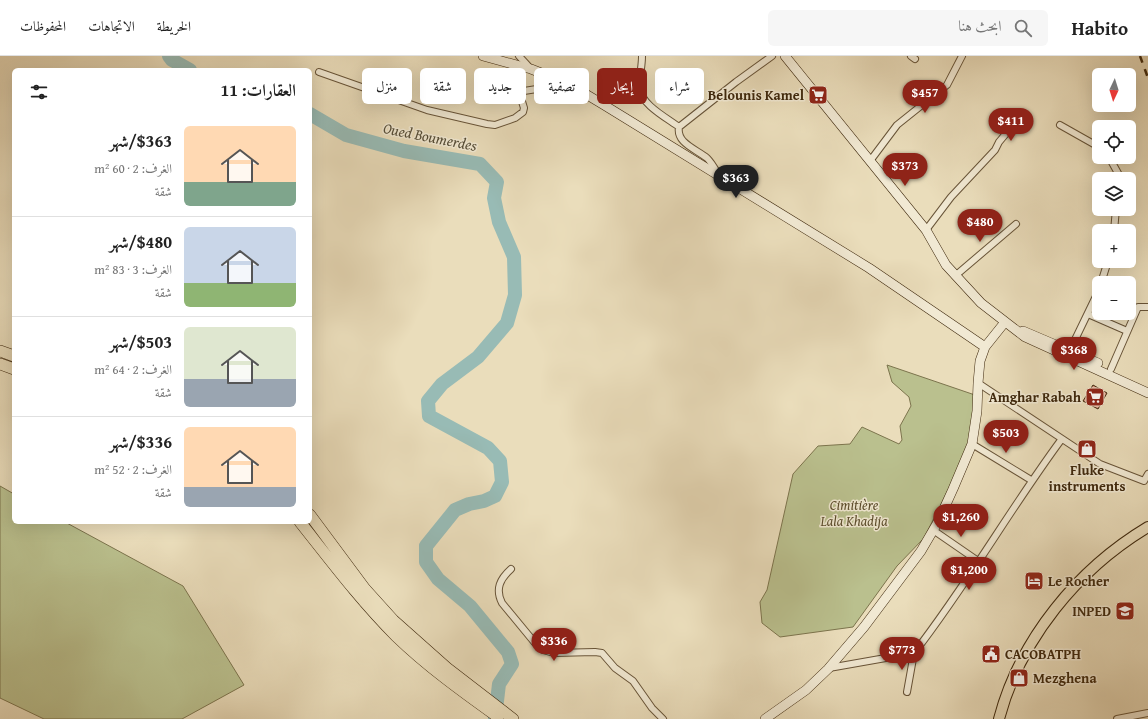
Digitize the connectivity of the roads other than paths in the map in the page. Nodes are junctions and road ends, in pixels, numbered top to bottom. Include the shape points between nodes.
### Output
1 (483, 56) edge
2 (519, 56) edge
3 (642, 56) edge
4 (772, 56) edge
5 (785, 56) edge
6 (962, 56) edge
7 (531, 69) junction
8 (534, 70) edge
9 (319, 72) dead end
10 (534, 90) edge
11 (589, 95) edge
12 (1014, 124) dead end
13 (1060, 125) dead end
14 (679, 127) junction
15 (1092, 143) edge
16 (870, 161) junction
17 (718, 174) junction
18 (1016, 224) dead end
19 (926, 230) junction
20 (955, 276) junction
21 (1092, 305) edge
22 (1148, 307) edge
23 (1088, 314) junction
24 (1005, 322) junction
25 (1014, 328) junction
26 (1127, 331) junction
27 (985, 347) junction
28 (1070, 350) junction
29 (0, 351) edge
30 (12, 355) edge
31 (0, 364) edge
32 (12, 368) edge
33 (1111, 369) junction
34 (978, 383) junction
35 (1148, 387) edge
36 (1148, 393) edge
37 (1061, 440) junction
38 (972, 444) junction
39 (1148, 474) edge
40 (1031, 480) junction
41 (312, 518) edge
42 (302, 524) edge
43 (1148, 527) edge
44 (933, 530) junction
45 (978, 561) junction
46 (511, 569) dead end
47 (914, 653) junction
48 (828, 668) junction
49 (907, 692) dead end
50 (485, 703) junction
51 (1148, 713) edge
52 (506, 717) edge
53 (663, 719) edge
54 (765, 719) edge
55 (1000, 719) edge
56 (1117, 719) edge

1 - 7 street
2 - 7 street
3 - 14 street via 641,96
4 - 14 street
5 - 16 street
6 - 16 street via 947,85 897,125
7 - 8 street
9 - 10 street via 427,110 495,125 515,118 523,112 520,95 524,91
11 - 17 street
12 - 19 street
13 - 15 street
14 - 17 street via 678,134 682,140 708,159
16 - 19 street
17 - 27 street via 870,268
18 - 20 street
19 - 20 street
20 - 24 street via 981,303
21 - 23 street
22 - 26 street via 1138,307
23 - 26 street
23 - 28 street
24 - 25 street
24 - 27 street
25 - 28 street
25 - 36 street via 1032,341
26 - 33 street
27 - 34 street via 980,361
28 - 33 street
29 - 30 highway
31 - 32 highway
33 - 35 street
34 - 37 street
34 - 38 street
37 - 39 street via 1100,464 1144,481
37 - 40 street
38 - 40 street
38 - 44 street
40 - 45 street
41 - 50 highway via 365,589 393,620
42 - 50 highway via 359,596 397,637 446,679
43 - 55 main road via 1104,557 1055,608 1035,637 1015,676
44 - 45 street
44 - 48 street via 921,551 864,627
45 - 47 street
46 - 53 street via 500,580 499,597 535,643 543,650 554,653 602,653 615,668 634,681 652,708
47 - 48 street
47 - 49 street
48 - 54 street via 806,690
50 - 52 highway
51 - 56 street

